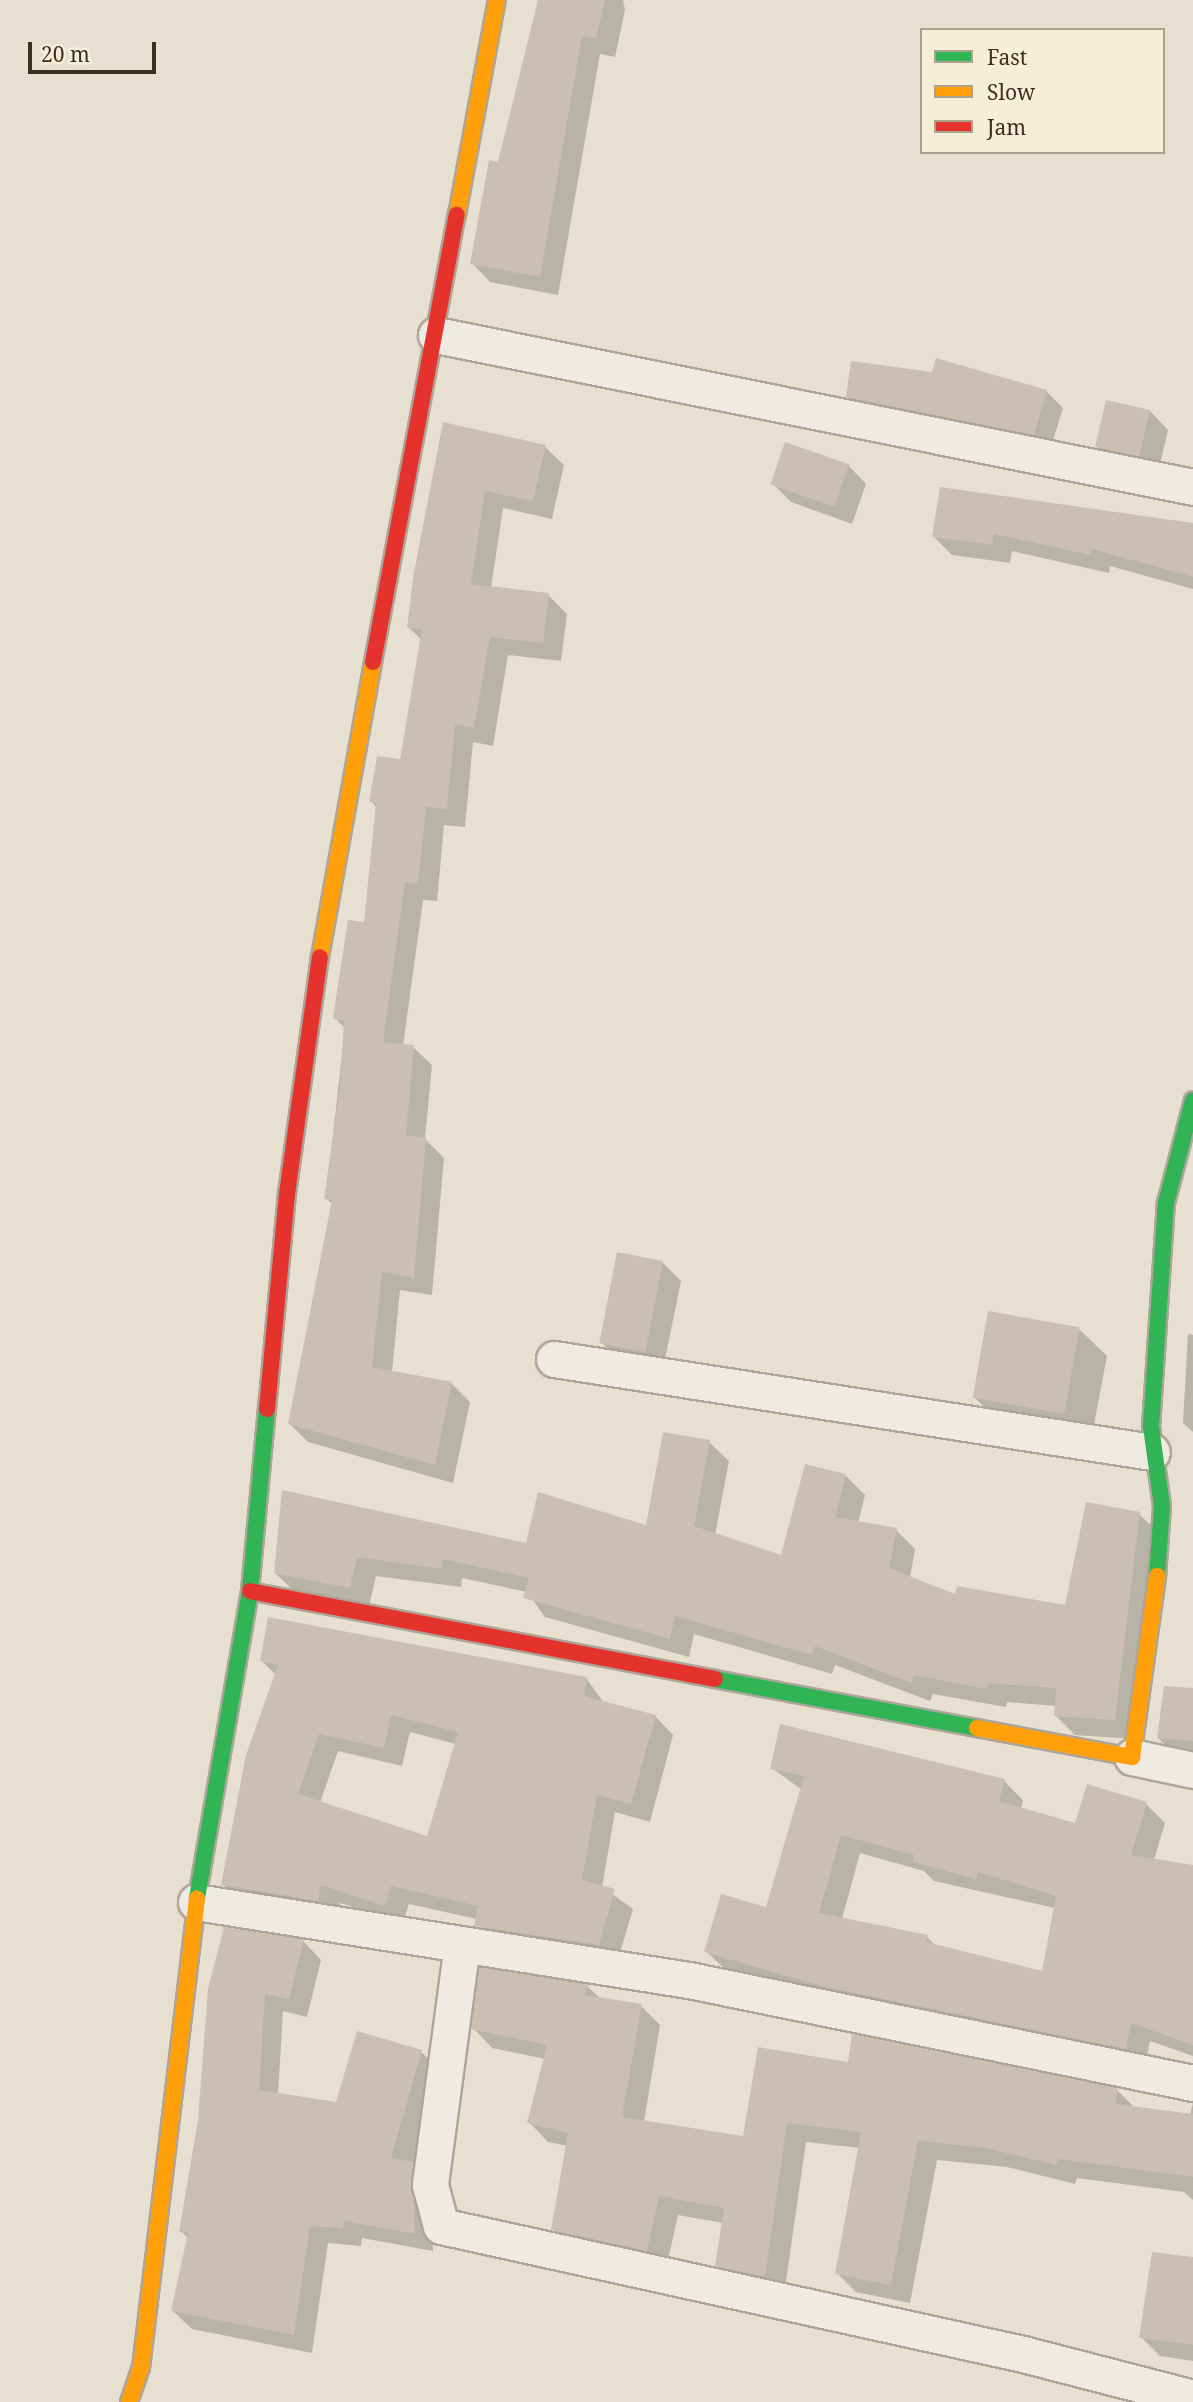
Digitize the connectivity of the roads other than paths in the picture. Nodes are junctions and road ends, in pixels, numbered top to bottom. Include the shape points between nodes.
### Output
1 (497, 0) edge
2 (436, 335) junction
3 (1193, 487) edge
4 (1193, 1100) edge
5 (554, 1359) dead end
6 (1152, 1452) junction
7 (250, 1591) junction
8 (1132, 1757) junction
9 (1193, 1770) edge
10 (196, 1902) junction
11 (463, 1944) junction
12 (1193, 2083) edge
13 (1193, 2398) edge
14 (129, 2402) edge

1 - 2 street
2 - 3 street
2 - 7 street via 326,912 287,1194
4 - 6 street via 1166,1203
5 - 6 street
6 - 8 street via 1162,1506 1159,1561
7 - 8 street
7 - 10 street
8 - 9 street
10 - 11 street
10 - 14 street via 141,2368
11 - 12 street via 689,1980
11 - 13 street via 430,2185 441,2226 1023,2354

